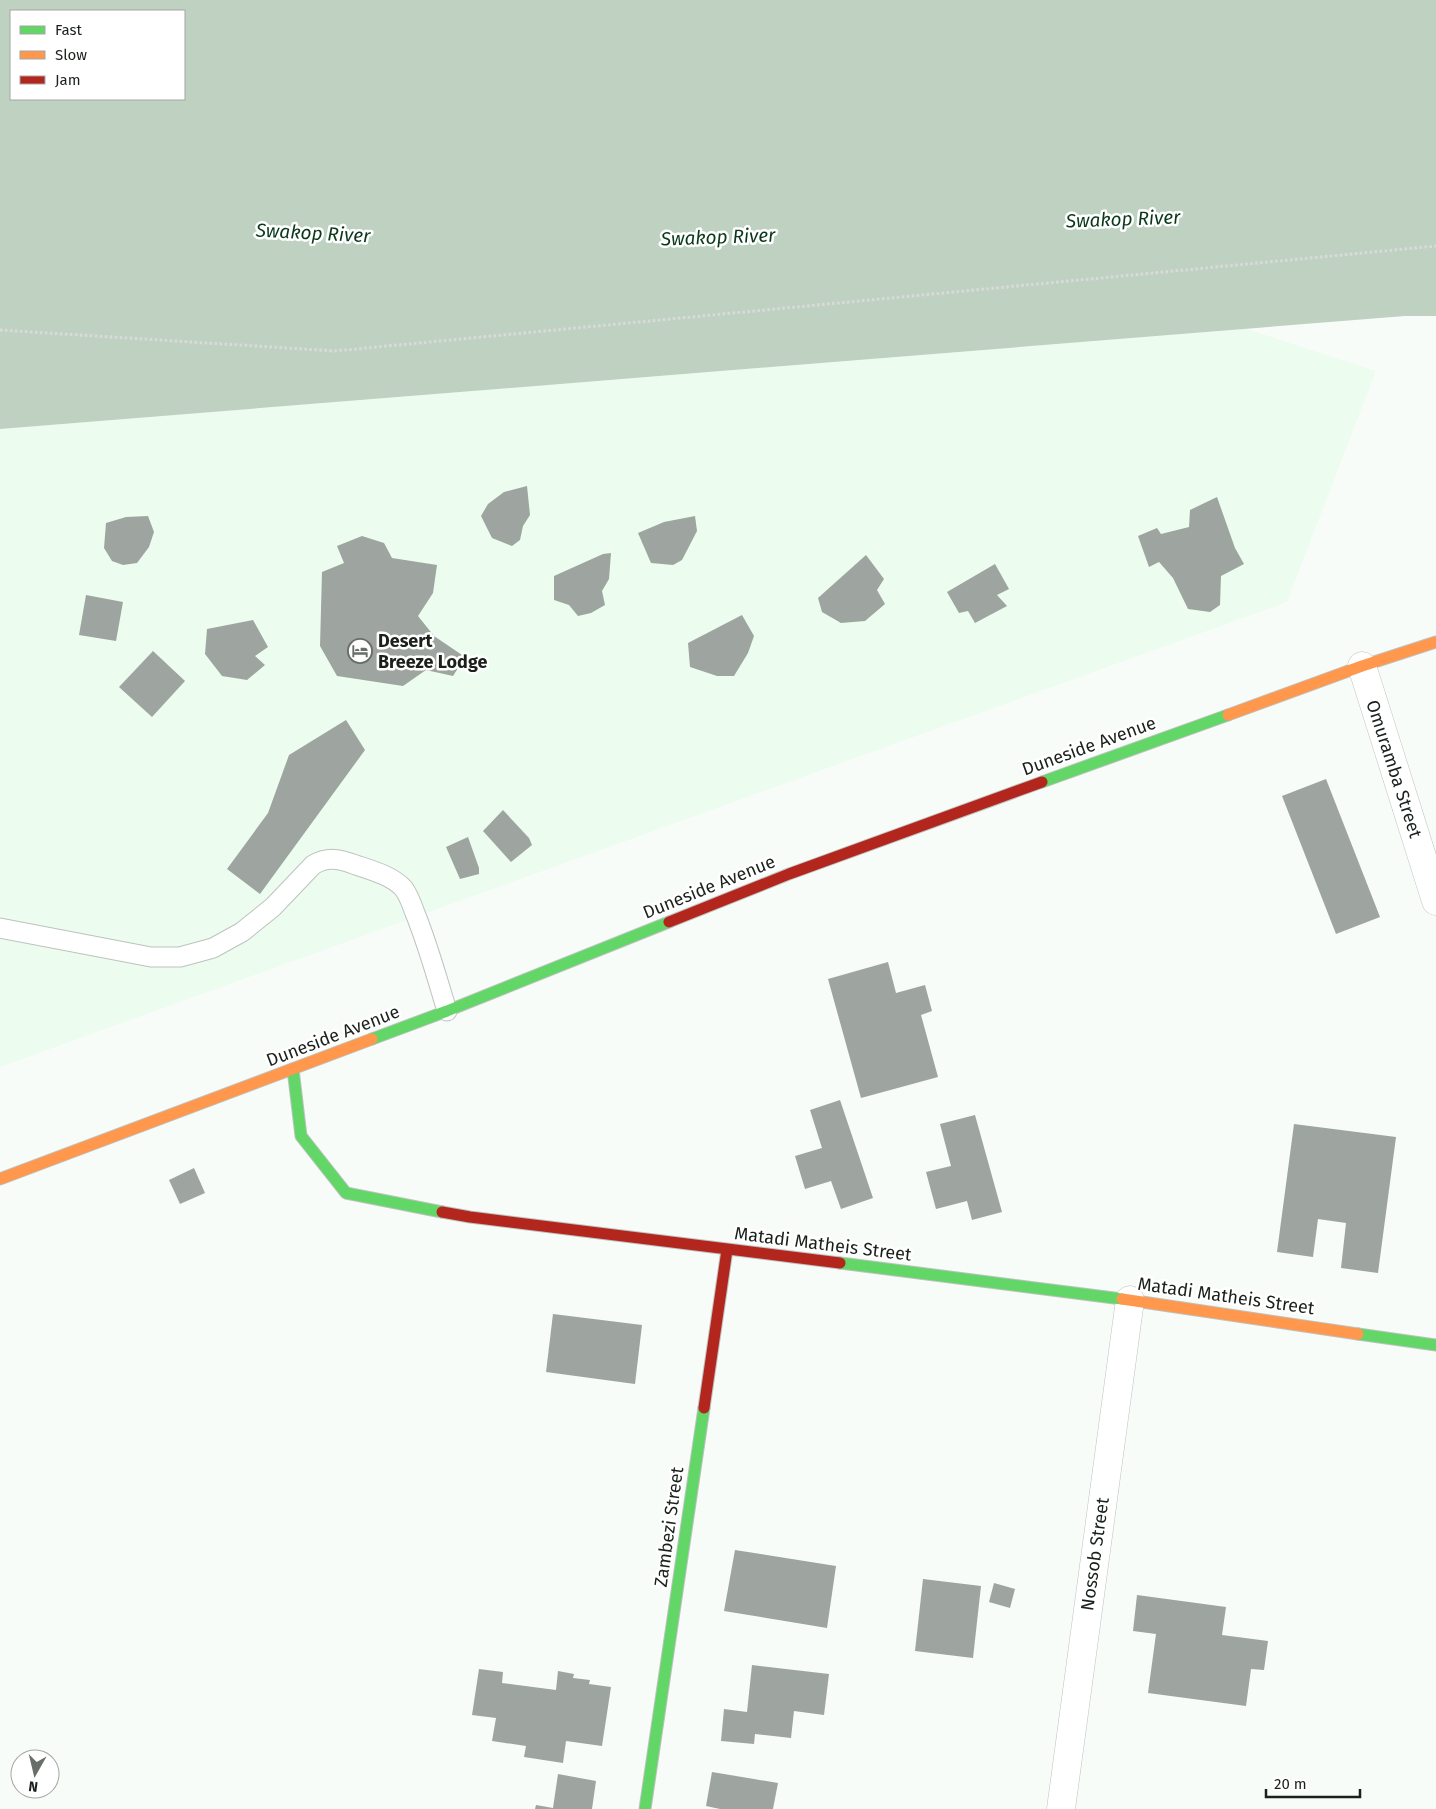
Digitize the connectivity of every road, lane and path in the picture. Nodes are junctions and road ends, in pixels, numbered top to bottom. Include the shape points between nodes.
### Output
1 (1436, 246) edge
2 (0, 330) edge
3 (1436, 642) edge
4 (1362, 666) junction
5 (1436, 901) edge
6 (0, 928) edge
7 (447, 1011) junction
8 (293, 1069) junction
9 (0, 1179) edge
10 (727, 1250) junction
11 (1130, 1300) junction
12 (1436, 1345) edge
13 (645, 1809) edge
14 (1060, 1809) edge

1 - 2 path via 335,351
3 - 4 street, Duneside Avenue
4 - 5 street, Omuramba Street
4 - 7 street, Duneside Avenue via 789,874
6 - 7 lane via 151,957 180,957 213,948 242,932 272,908 313,865 331,858 367,868 396,882 404,890 424,936
7 - 8 street, Duneside Avenue
8 - 9 street, Duneside Avenue
8 - 10 street, Matadi Matheis Street via 301,1136 346,1193 470,1217
10 - 11 street, Matadi Matheis Street
10 - 13 street, Zambezi Street
11 - 12 street, Matadi Matheis Street
11 - 14 street, Nossob Street

